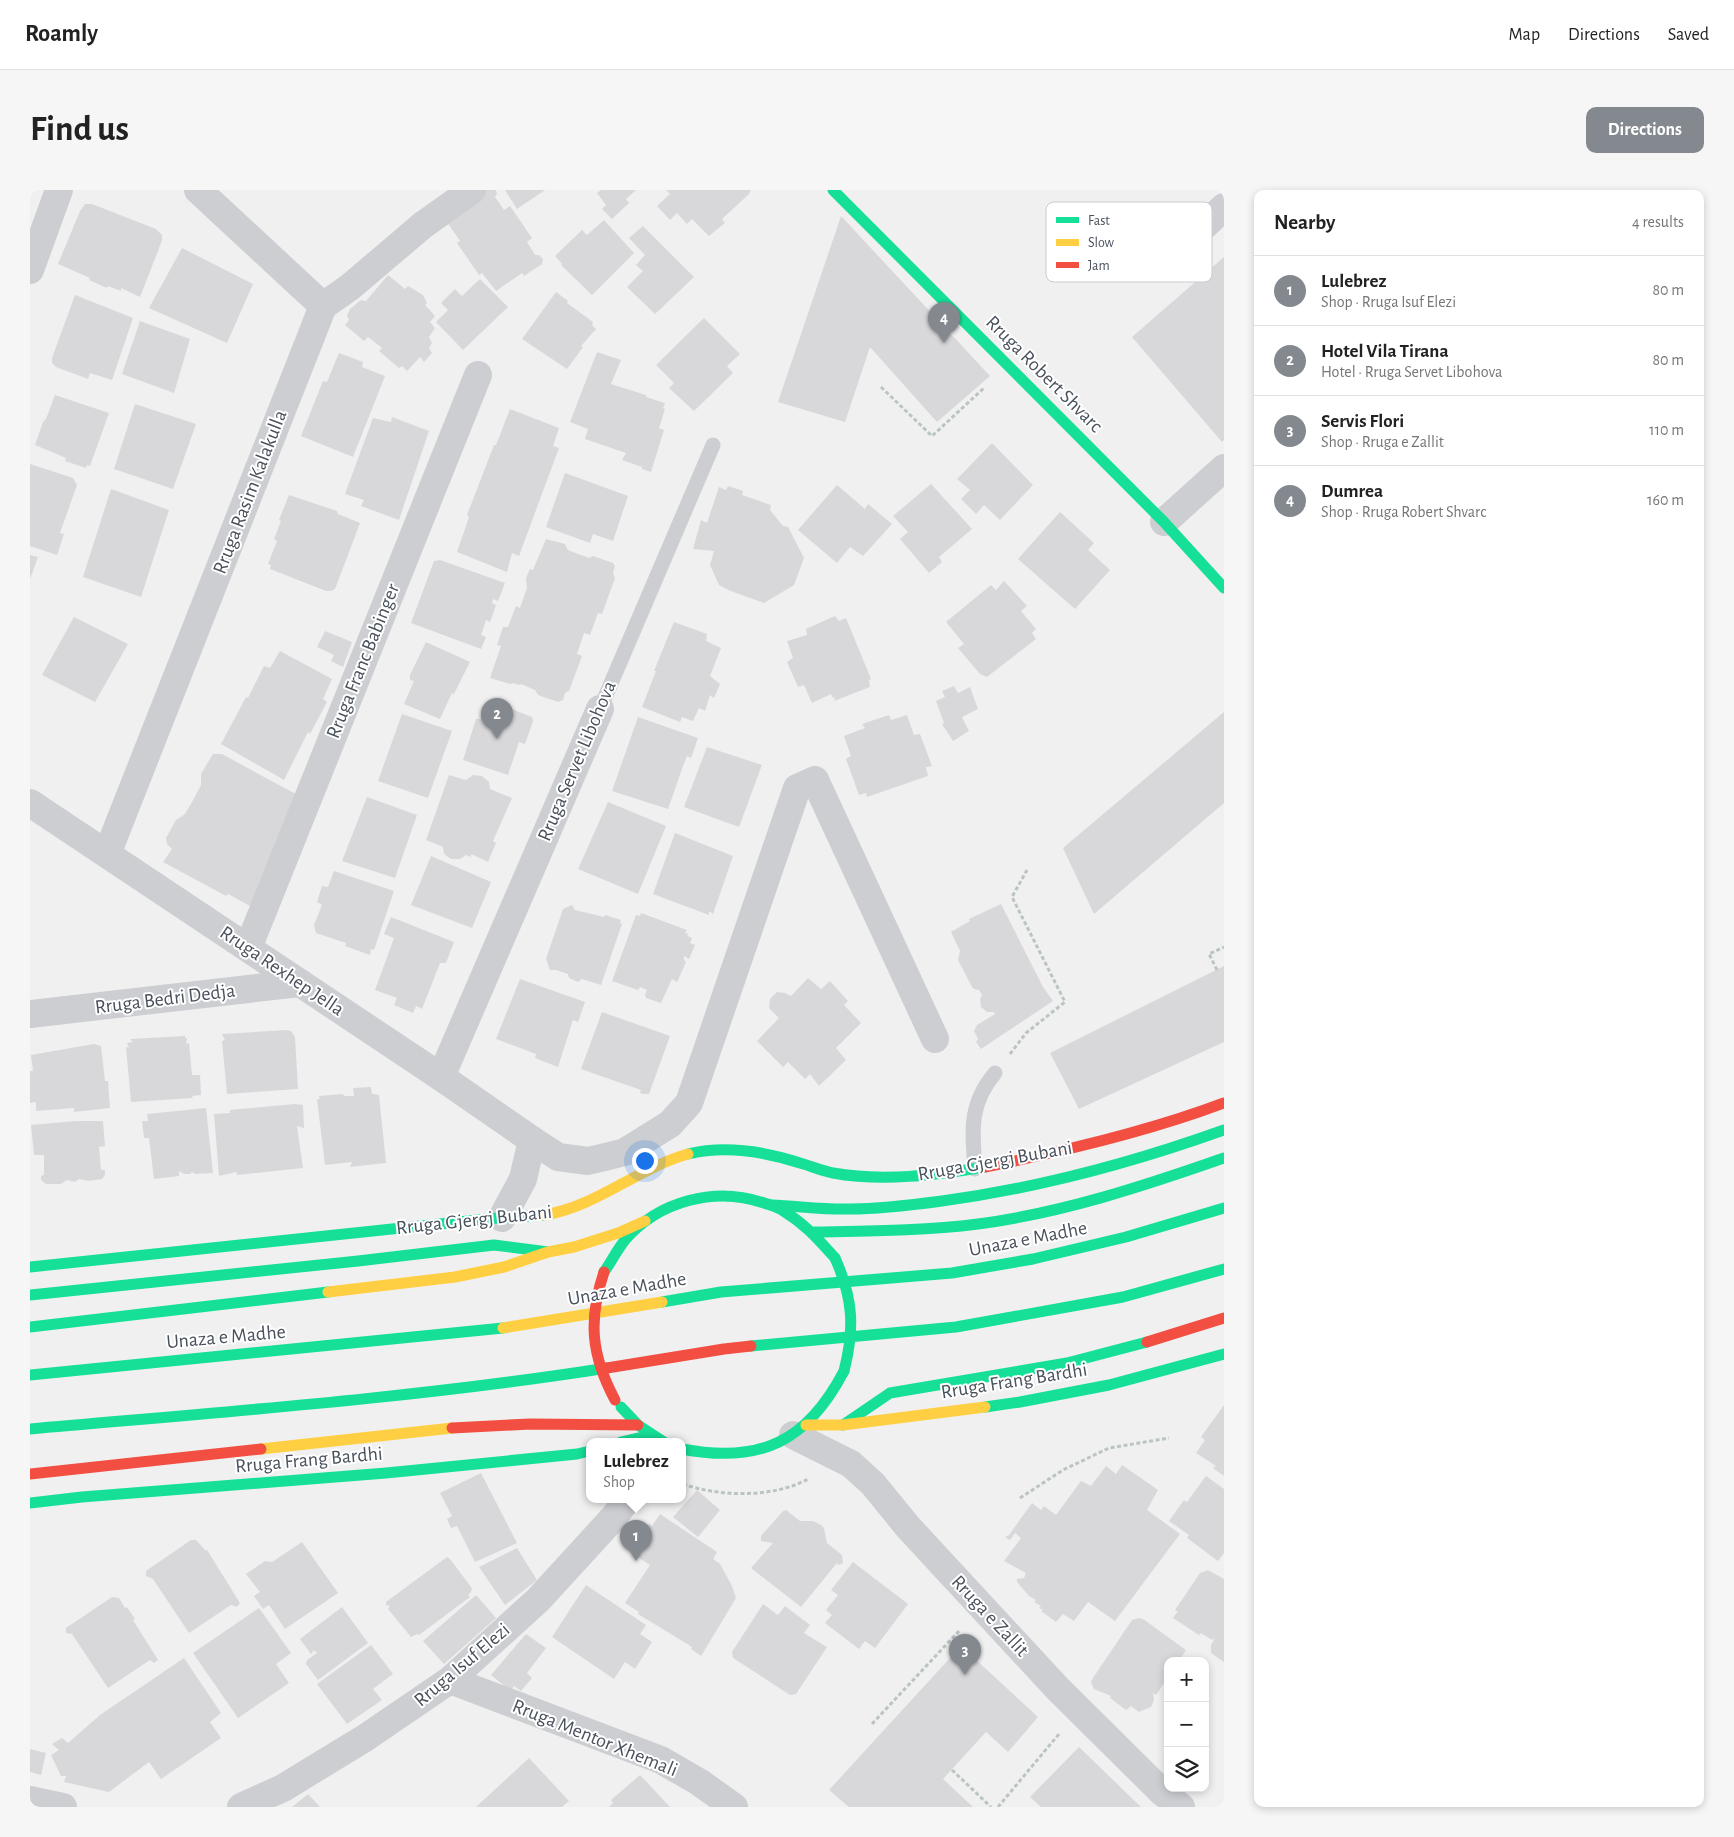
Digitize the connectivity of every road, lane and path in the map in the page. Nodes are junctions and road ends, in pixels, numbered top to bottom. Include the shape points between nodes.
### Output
1 (59, 190) edge
2 (198, 190) edge
3 (472, 190) edge
4 (833, 190) edge
5 (1224, 207) edge
6 (1212, 218) edge
7 (30, 270) edge
8 (323, 306) junction
9 (1008, 365) junction
10 (478, 375) dead end
11 (881, 386) dead end
12 (713, 445) dead end
13 (1224, 468) edge
14 (1164, 522) junction
15 (1224, 588) edge
16 (600, 709) joint
17 (30, 803) edge
18 (107, 854) junction
19 (1027, 870) dead end
20 (1224, 947) edge
21 (248, 948) junction
22 (1217, 970) dead end
23 (300, 983) junction
24 (30, 1014) edge
25 (935, 1039) dead end
26 (995, 1073) joint
27 (441, 1077) junction
28 (1224, 1103) edge
29 (1224, 1130) edge
30 (532, 1140) junction
31 (1224, 1158) edge
32 (975, 1169) junction
33 (772, 1205) junction
34 (1224, 1208) edge
35 (502, 1218) junction
36 (645, 1221) junction
37 (814, 1232) junction
38 (548, 1252) junction
39 (30, 1267) edge
40 (1224, 1269) edge
41 (30, 1295) edge
42 (1224, 1318) edge
43 (30, 1326) edge
44 (1224, 1354) edge
45 (30, 1375) edge
46 (638, 1424) junction
47 (842, 1425) junction
48 (30, 1429) edge
49 (800, 1430) junction
50 (651, 1434) junction
51 (636, 1438) edge
52 (658, 1438) edge
53 (1169, 1438) dead end
54 (686, 1450) edge
55 (586, 1452) edge
56 (30, 1474) edge
57 (1020, 1498) dead end
58 (625, 1503) edge
59 (30, 1504) edge
60 (961, 1629) dead end
61 (450, 1680) junction
62 (872, 1724) dead end
63 (1060, 1733) dead end
64 (952, 1770) dead end
65 (30, 1800) edge
66 (63, 1807) edge
67 (241, 1807) edge
68 (734, 1807) edge
69 (991, 1807) edge
70 (998, 1807) edge
71 (1181, 1807) edge

1 - 7 street
2 - 8 street
3 - 8 street via 423,224
4 - 9 main road, Rruga Robert Shvarc
5 - 6 street
8 - 18 street, Rruga Rasim Kalakulla
9 - 11 path via 932,436
9 - 14 main road, Rruga Robert Shvarc
10 - 21 street, Rruga Franc Babinger
12 - 16 lane, Rruga Servet Libohova
13 - 14 street
14 - 15 main road, Rruga Robert Shvarc
16 - 27 street, Rruga Servet Libohova
17 - 18 street, Rruga Rexhep Jella
18 - 21 street, Rruga Rexhep Jella
19 - 26 path via 1012,897 1065,1002 1026,1033
20 - 22 path via 1209,954
21 - 23 street, Rruga Rexhep Jella
23 - 24 street, Rruga Bedri Dedja
23 - 27 street, Rruga Rexhep Jella
25 - 30 street, Rruga Rexhep Jella via 816,780 797,788 689,1102 670,1124 625,1152 588,1162 558,1157
26 - 32 lane via 984,1086 974,1112
27 - 30 street, Rruga Rexhep Jella
28 - 32 main road, Rruga Gjergj Bubani via 1181,1120
29 - 33 main road via 1106,1169 1048,1184 974,1197 862,1210
30 - 35 street via 523,1179
31 - 37 main road via 1029,1216 944,1228
32 - 35 main road, Rruga Gjergj Bubani via 904,1177 864,1177 830,1173 734,1148 704,1150 652,1167 598,1197 566,1210 535,1218
33 - 36 main road via 740,1196 707,1196 674,1204
33 - 37 main road
34 - 45 main road, Unaza e Madhe via 1126,1238 952,1273 721,1292 468,1333
35 - 39 main road, Rruga Gjergj Bubani
36 - 38 main road via 618,1234
36 - 46 main road, bridge via 621,1244 604,1272 594,1304 593,1337 600,1370 615,1400
37 - 49 main road, bridge via 835,1258 848,1289 852,1338 838,1386
38 - 41 main road via 494,1245
38 - 43 main road via 504,1267 455,1277
40 - 48 main road via 1124,1297 956,1328 724,1350 524,1381
42 - 47 main road via 1067,1363 890,1393
44 - 47 main road, Rruga Frang Bardhi via 1109,1385 1029,1400
46 - 50 main road
46 - 56 main road via 472,1426
47 - 49 main road, Rruga Frang Bardhi
49 - 54 main road via 763,1449 738,1455 713,1456
49 - 71 street, Rruga e Zallit via 851,1464 872,1484 1058,1690 1155,1786
50 - 51 main road
50 - 52 main road
53 - 57 path via 1109,1448 1063,1470
55 - 59 main road, Rruga Frang Bardhi
58 - 61 street, Rruga Isuf Elezi via 538,1600
60 - 62 path
61 - 67 street, Rruga Isuf Elezi via 365,1738 283,1788
61 - 68 street, Rruga Mentor Xhemali via 661,1760
63 - 70 path
64 - 69 path
65 - 66 street

